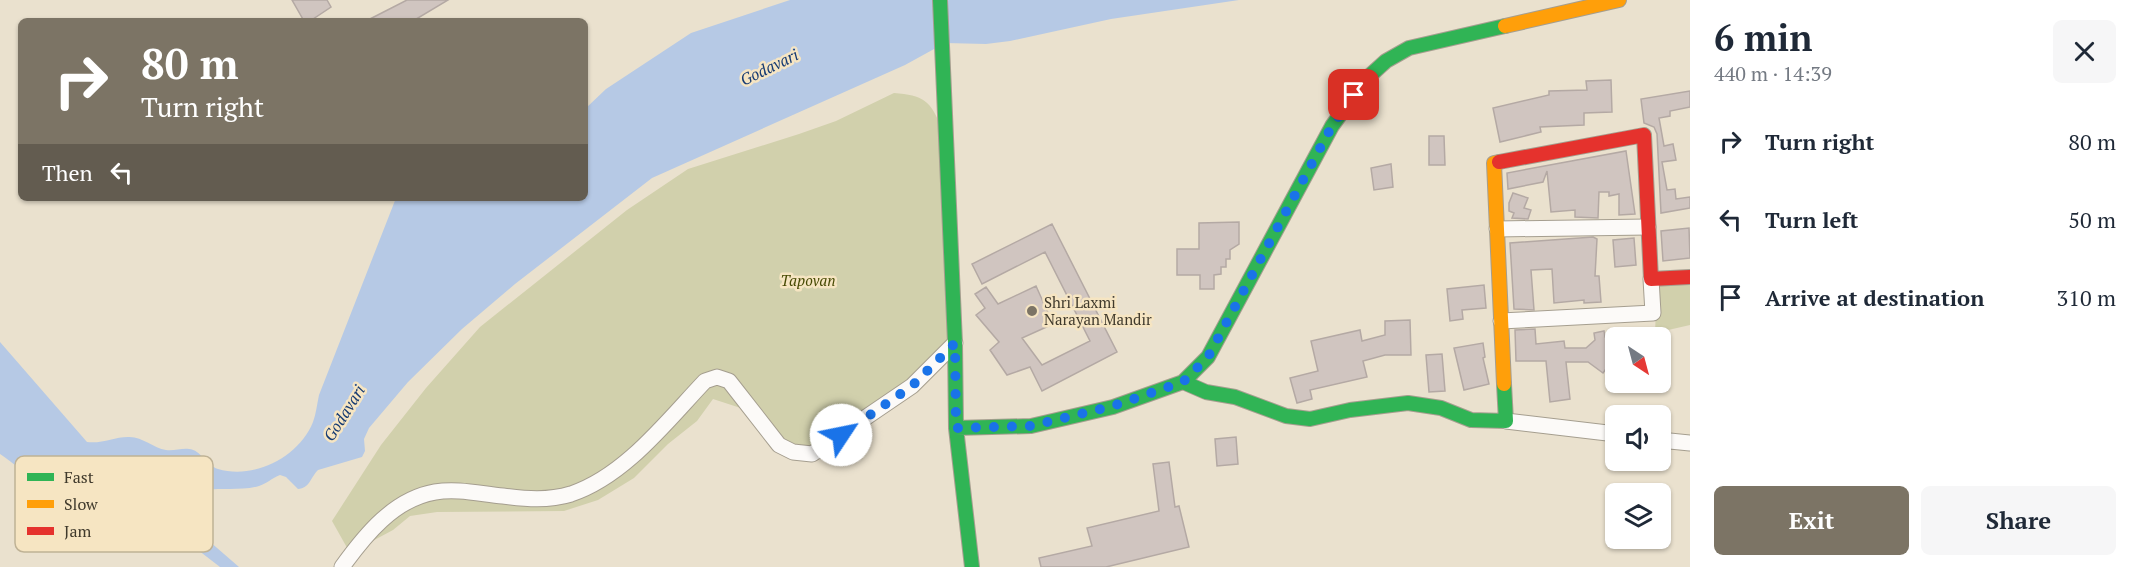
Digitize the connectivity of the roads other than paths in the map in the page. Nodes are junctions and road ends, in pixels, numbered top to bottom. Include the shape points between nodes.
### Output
1 (940, 0) edge
2 (1619, 0) edge
3 (1648, 227) junction
4 (1497, 229) junction
5 (1690, 277) edge
6 (1651, 279) junction
7 (1501, 321) junction
8 (955, 343) junction
9 (1183, 382) junction
10 (1506, 421) junction
11 (956, 428) junction
12 (1605, 434) edge
13 (1671, 441) edge
14 (1690, 443) edge
15 (342, 567) edge
16 (972, 567) edge

1 - 8 street
2 - 9 street via 1409,48 1372,74 1332,126 1208,357
3 - 4 street
3 - 4 street via 1644,135 1494,163
3 - 6 street
4 - 7 street
5 - 6 street
6 - 7 street via 1653,313
7 - 10 street
8 - 11 street
8 - 15 street via 912,386 812,454 793,452 779,445 729,381 717,377 705,381 632,456 592,486 532,500 462,491 436,492 410,500 387,515
9 - 10 street via 1286,416 1310,419 1408,403 1441,408 1471,420
9 - 11 street via 1113,406 1031,426
10 - 12 street
11 - 16 street
13 - 14 street

